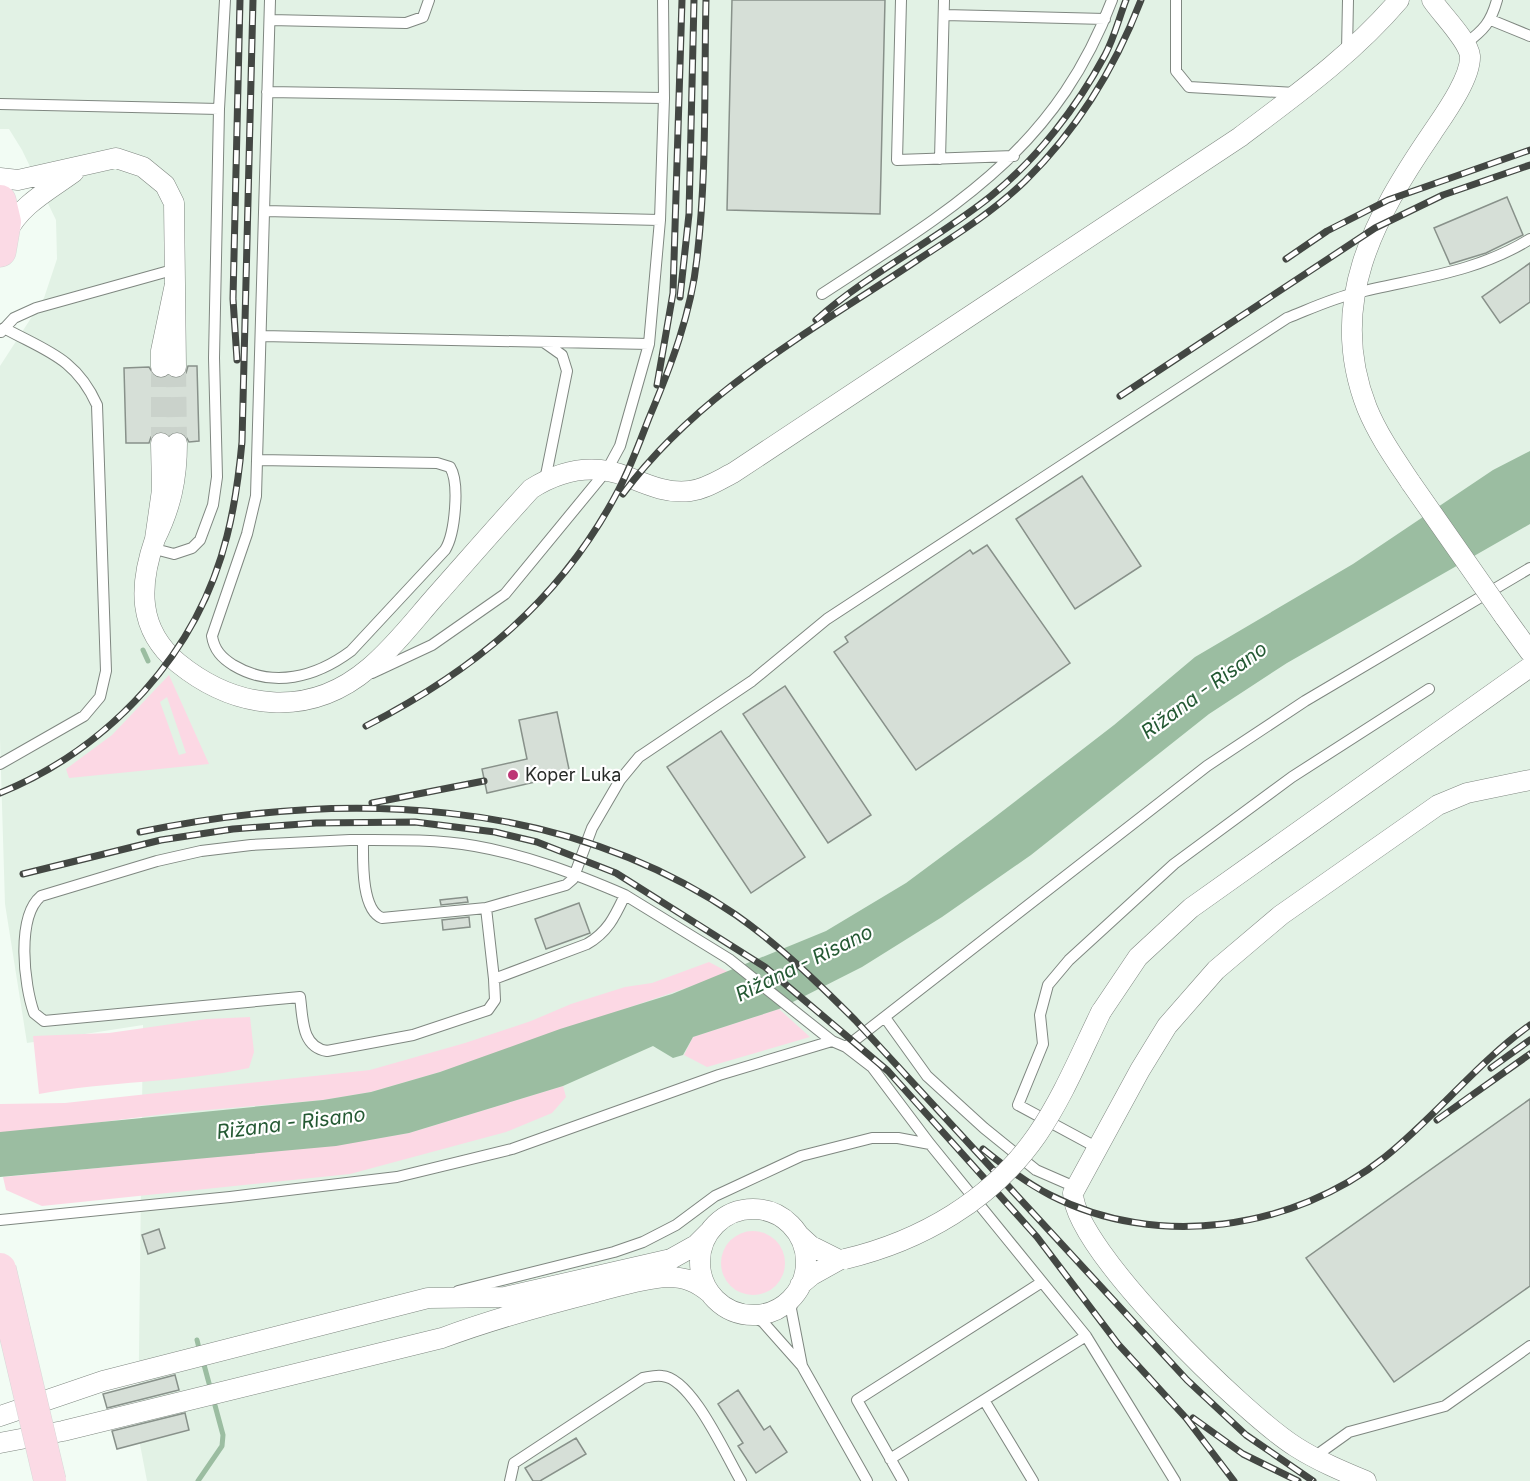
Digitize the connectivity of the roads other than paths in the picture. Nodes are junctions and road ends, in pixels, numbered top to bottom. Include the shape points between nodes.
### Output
1 (225, 0) edge
2 (270, 0) edge
3 (429, 0) edge
4 (663, 0) edge
5 (901, 0) edge
6 (944, 0) edge
7 (1112, 0) edge
8 (1176, 0) edge
9 (1348, 0) edge
10 (1399, 0) edge
11 (1432, 0) edge
12 (1497, 0) edge
13 (944, 15) junction
14 (1105, 19) junction
15 (270, 20) junction
16 (1491, 20) junction
17 (1530, 36) edge
18 (1465, 44) junction
19 (1347, 55) junction
20 (267, 92) junction
21 (1299, 94) junction
22 (664, 98) junction
23 (0, 104) edge
24 (219, 109) junction
25 (1014, 156) junction
26 (940, 159) junction
27 (81, 167) junction
28 (0, 178) edge
29 (0, 201) edge
30 (264, 211) junction
31 (660, 220) junction
32 (1530, 239) edge
33 (3, 243) edge
34 (175, 276) junction
35 (1354, 293) junction
36 (822, 294) dead end
37 (2, 331) edge
38 (262, 336) junction
39 (542, 342) junction
40 (649, 344) junction
41 (168, 367) tunnel mouth
42 (169, 443) tunnel mouth
43 (258, 460) junction
44 (607, 470) junction
45 (545, 480) junction
46 (153, 543) junction
47 (1530, 568) edge
48 (1530, 652) edge
49 (1530, 667) edge
50 (348, 683) junction
51 (1429, 689) dead end
52 (0, 764) edge
53 (1530, 780) edge
54 (363, 840) junction
55 (575, 874) junction
56 (625, 895) junction
57 (486, 908) junction
58 (494, 979) junction
59 (886, 1018) junction
60 (828, 1038) junction
61 (846, 1047) junction
62 (930, 1144) junction
63 (1096, 1148) junction
64 (1075, 1187) junction
65 (0, 1220) edge
66 (710, 1231) junction
67 (798, 1234) junction
68 (842, 1259) junction
69 (0, 1269) edge
70 (1042, 1282) junction
71 (797, 1290) junction
72 (710, 1293) junction
73 (428, 1298) junction
74 (751, 1315) junction
75 (1086, 1336) junction
76 (1530, 1346) edge
77 (802, 1366) junction
78 (984, 1400) junction
79 (0, 1416) edge
80 (0, 1443) edge
81 (1314, 1457) junction
82 (890, 1459) junction
83 (50, 1481) edge
84 (510, 1481) edge
85 (741, 1481) edge
86 (867, 1481) edge
87 (903, 1481) edge
88 (1033, 1481) edge
89 (1175, 1481) edge
90 (1366, 1481) edge

1 - 24 lane
2 - 15 lane
3 - 15 lane via 423,17 406,23
4 - 22 lane
5 - 26 lane via 897,160
6 - 13 lane
7 - 14 lane
8 - 21 lane via 1176,71 1189,87
9 - 19 lane
10 - 19 street
11 - 18 street
12 - 16 lane
13 - 14 lane
13 - 26 lane
14 - 25 lane via 1063,97
15 - 20 lane
16 - 17 lane
16 - 18 lane
18 - 35 street via 1470,56 1466,75 1388,200
19 - 21 street
20 - 22 lane
20 - 30 lane
21 - 44 street via 707,487 675,492 652,488
22 - 31 lane
23 - 24 lane
24 - 46 lane via 214,358 217,477 213,505 200,540 192,548 174,554
25 - 26 lane
25 - 36 lane via 944,214
27 - 28 street via 18,180
27 - 33 street via 23,208
27 - 34 street via 116,158 155,174 165,185 174,203
29 - 33 main road via 6,222
30 - 31 lane
30 - 38 lane
31 - 40 lane
32 - 35 lane via 1469,268
34 - 37 lane via 36,308 14,318
34 - 41 street
35 - 48 street, bridge via 1351,345 1361,392 1379,432
35 - 55 lane via 1270,327 827,619 752,681 653,747 620,780 592,828
37 - 52 lane via 77,370 97,405 106,671 99,697 84,716
38 - 39 lane
38 - 43 lane
39 - 40 lane
39 - 45 lane via 562,355 567,371
40 - 44 lane via 624,435
42 - 46 street
43 - 43 lane via 256,496 247,534 214,628 213,644 223,658 249,673 269,678 303,676 335,663 351,651 445,550 452,539 454,478 450,467 437,463
44 - 45 street via 577,470
44 - 50 lane via 518,581 498,600 432,645
45 - 50 street via 520,501 385,653
46 - 50 street via 143,582 147,616 163,648 204,683 265,703 307,699
47 - 59 lane via 1305,701 1207,766
49 - 68 street, bridge via 1191,908 1138,957 1101,1012 1038,1134 1005,1174 936,1225 886,1247
51 - 63 lane via 1292,777 1174,864 1069,960 1048,985 1040,1015 1043,1044 1018,1105
53 - 63 street via 1467,793 1438,805 1251,938 1216,970 1167,1026
54 - 55 lane via 473,846 516,854
54 - 57 lane via 368,902 377,916 388,919
54 - 58 lane via 201,851 41,896 30,909 24,942 33,1013 44,1021 300,997 308,1041 327,1051 414,1035 483,1013 495,1000
55 - 56 lane
55 - 57 lane via 561,887
56 - 58 lane via 612,923 598,938
56 - 60 lane via 729,959
57 - 58 lane
59 - 61 lane
59 - 64 lane via 927,1076 984,1128 1036,1170
60 - 61 lane
60 - 65 lane via 512,1149 397,1177
61 - 62 lane via 872,1067
62 - 70 lane
62 - 73 lane via 872,1138 801,1156 715,1196 676,1225 643,1242
63 - 64 street
64 - 81 street via 1074,1205 1086,1230 1173,1338 1262,1422
66 - 67 street via 733,1213 747,1209 776,1214
66 - 72 street via 700,1257
66 - 73 street via 696,1245 671,1259 505,1297
67 - 68 street via 811,1246
67 - 71 street via 806,1262
68 - 71 street via 812,1275
69 - 83 main road, bridge
70 - 75 lane
70 - 82 lane via 857,1400
71 - 74 street via 775,1310
71 - 77 lane via 791,1309
72 - 74 street via 728,1308
72 - 80 street via 685,1279 641,1281 502,1316 442,1338
73 - 79 street via 103,1381
74 - 77 lane via 764,1322
75 - 78 lane
75 - 89 lane
76 - 81 lane via 1444,1406 1349,1432
77 - 86 lane
78 - 82 lane
78 - 88 lane
81 - 90 street
82 - 87 lane
84 - 85 lane via 514,1463 643,1378 663,1376 682,1385 696,1403

